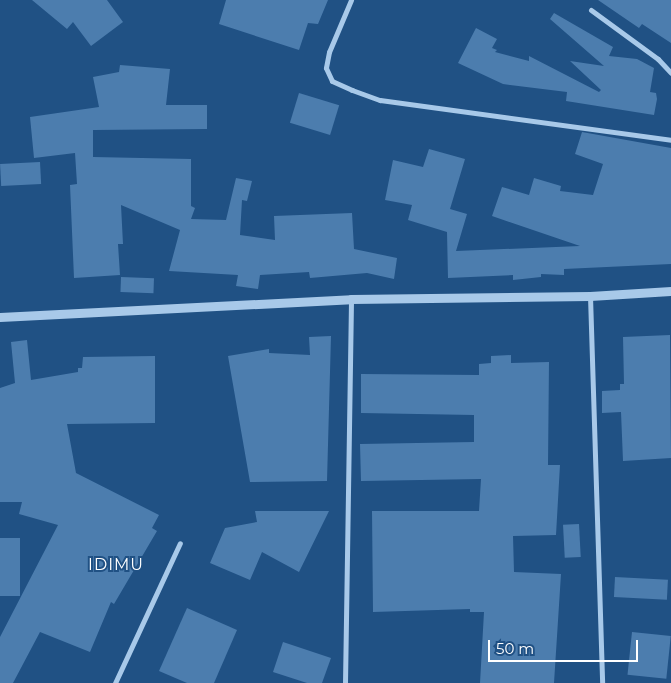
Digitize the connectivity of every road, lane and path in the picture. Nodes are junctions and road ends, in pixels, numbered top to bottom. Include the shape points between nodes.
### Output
1 (351, 0) edge
2 (591, 10) dead end
3 (671, 73) edge
4 (671, 140) edge
5 (671, 291) edge
6 (590, 296) junction
7 (351, 299) junction
8 (0, 317) edge
9 (180, 542) dead end
10 (115, 683) edge
11 (345, 683) edge
12 (602, 683) edge

1 - 4 street via 329,52 326,68 332,81 352,90 380,100
2 - 3 street via 658,59
5 - 6 street
6 - 7 street
6 - 12 street
7 - 8 street
7 - 11 street
9 - 10 street

